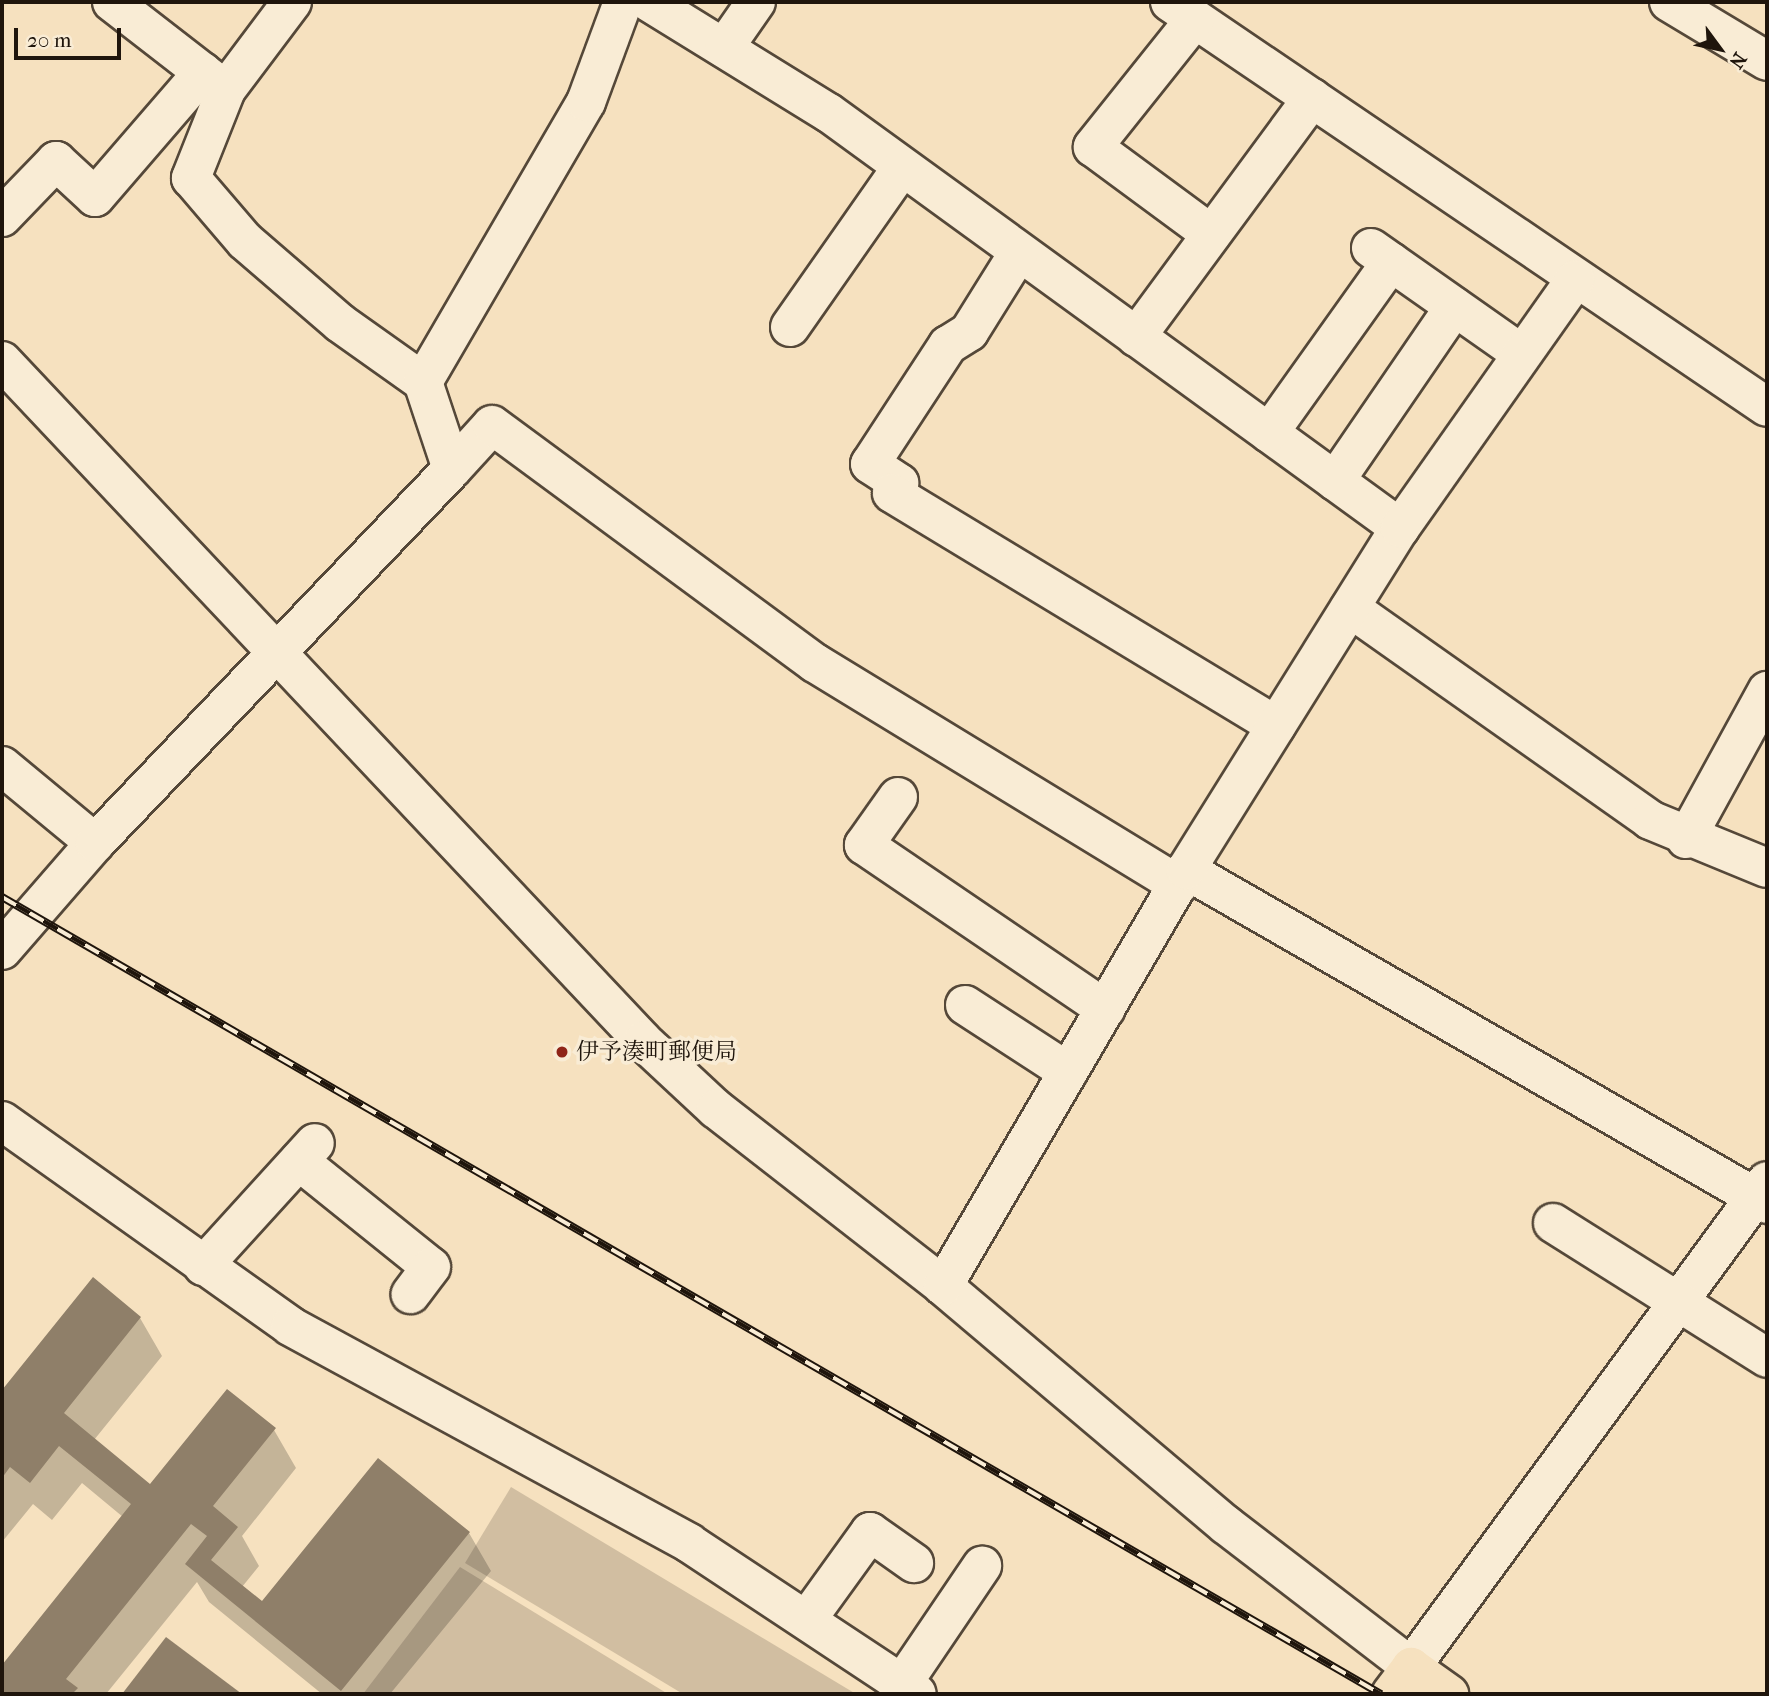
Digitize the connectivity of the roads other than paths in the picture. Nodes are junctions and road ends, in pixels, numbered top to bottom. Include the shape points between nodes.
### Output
1 (112, 2) edge
2 (292, 2) edge
3 (623, 2) edge
4 (649, 2) edge
5 (756, 2) edge
6 (1669, 2) edge
7 (1183, 10) edge
8 (724, 48) junction
9 (1767, 61) edge
10 (214, 81) junction
11 (1312, 98) junction
12 (902, 167) junction
13 (2, 216) edge
14 (1211, 234) junction
15 (1019, 252) junction
16 (1576, 280) junction
17 (1454, 307) junction
18 (790, 327) dead end
19 (1136, 337) junction
20 (1522, 355) junction
21 (4, 369) edge
22 (423, 382) junction
23 (1767, 407) edge
24 (1269, 433) junction
25 (452, 469) junction
26 (1335, 481) junction
27 (1400, 528) junction
28 (1350, 608) junction
29 (279, 655) junction
30 (1767, 691) edge
31 (1276, 726) junction
32 (2, 766) edge
33 (898, 797) dead end
34 (1686, 839) junction
35 (95, 843) junction
36 (1767, 868) edge
37 (1182, 877) junction
38 (2, 950) edge
39 (965, 1005) dead end
40 (1105, 1009) junction
41 (1068, 1072) junction
42 (2, 1121) edge
43 (1763, 1194) edge
44 (1553, 1223) dead end
45 (203, 1266) junction
46 (943, 1286) junction
47 (411, 1294) dead end
48 (1675, 1305) junction
49 (1767, 1359) edge
50 (914, 1563) dead end
51 (982, 1566) dead end
52 (808, 1618) junction
53 (1401, 1681) edge
54 (910, 1689) edge
55 (1449, 1694) edge

1 - 10 street
2 - 10 street
3 - 22 street via 586,102
4 - 8 street
5 - 8 street
6 - 9 street
7 - 11 street
7 - 14 street via 1093,147
8 - 12 street
10 - 13 street via 95,197 56,160
10 - 22 street via 191,178 202,195 340,323
11 - 14 street
11 - 16 street
12 - 15 street
12 - 18 street
14 - 19 street
15 - 19 street
15 - 31 street via 969,332 948,345 870,464 899,483 892,493
16 - 20 street
16 - 23 street
17 - 20 street
17 - 24 street via 1381,255
17 - 26 street
19 - 24 street
20 - 27 street
21 - 29 street
22 - 25 street
24 - 26 street
25 - 29 street
25 - 37 street via 492,425 815,663
26 - 27 street
27 - 28 street
28 - 31 street
28 - 34 street via 1650,820
29 - 35 street
29 - 46 street via 643,1041 716,1110
30 - 34 street
31 - 37 street
32 - 35 street
33 - 40 street via 864,845
34 - 36 street
35 - 38 street
37 - 40 street
37 - 43 street
39 - 41 street
40 - 41 street
41 - 46 street
42 - 45 street
43 - 48 street
44 - 48 street
45 - 47 street via 308,1151 431,1268
45 - 52 street via 290,1326 689,1543
46 - 53 street via 1226,1525
48 - 49 street
48 - 53 street
50 - 52 street via 870,1532
51 - 54 street
52 - 54 street
53 - 55 main road

